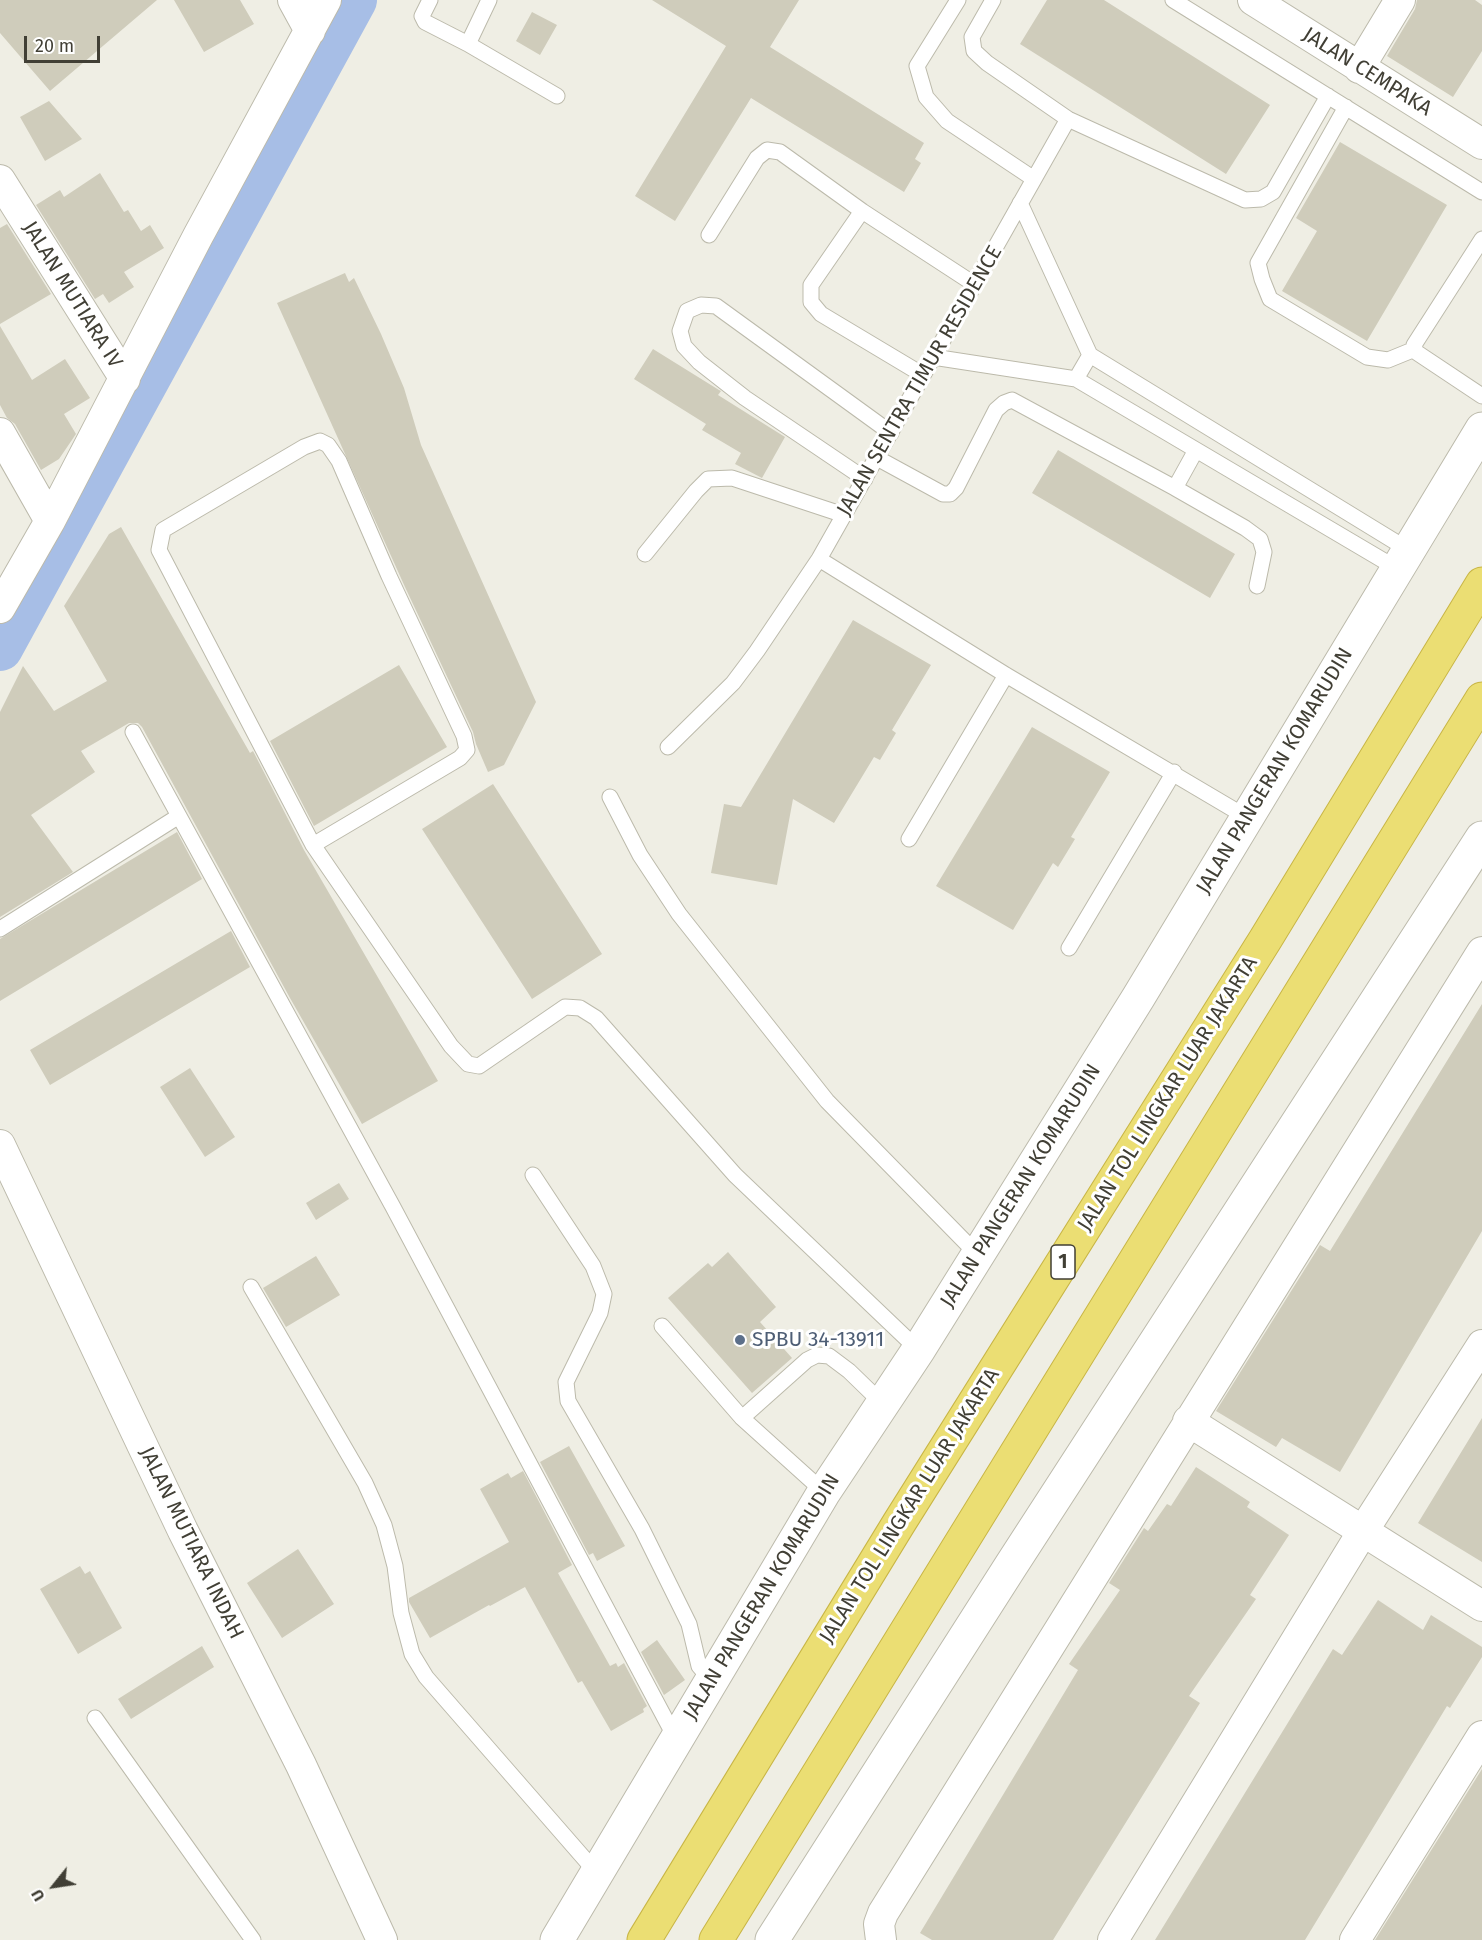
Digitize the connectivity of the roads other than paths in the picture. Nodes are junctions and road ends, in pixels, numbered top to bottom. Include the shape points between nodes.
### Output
1 (294, 0) edge
2 (326, 0) edge
3 (430, 0) edge
4 (489, 0) edge
5 (958, 0) edge
6 (993, 0) edge
7 (1173, 0) edge
8 (1252, 0) edge
9 (1400, 0) edge
10 (310, 31) junction
11 (468, 44) junction
12 (1359, 68) junction
13 (557, 96) dead end
14 (1328, 96) junction
15 (1346, 107) junction
16 (1068, 119) junction
17 (1482, 144) edge
18 (1034, 179) junction
19 (0, 180) edge
20 (1482, 192) edge
21 (1020, 203) junction
22 (862, 211) junction
23 (709, 236) dead end
24 (1482, 239) edge
25 (974, 284) junction
26 (1415, 349) junction
27 (1090, 355) junction
28 (933, 357) junction
29 (923, 375) junction
30 (125, 379) junction
31 (1076, 379) junction
32 (1482, 396) edge
33 (1482, 429) edge
34 (0, 433) edge
35 (891, 433) junction
36 (1196, 450) junction
37 (877, 458) junction
38 (865, 479) junction
39 (1175, 488) junction
40 (844, 515) junction
41 (50, 520) junction
42 (645, 554) dead end
43 (819, 559) junction
44 (1402, 559) junction
45 (1482, 584) edge
46 (1257, 586) dead end
47 (0, 609) edge
48 (1006, 675) junction
49 (1482, 699) edge
50 (133, 732) dead end
51 (668, 747) dead end
52 (1174, 772) junction
53 (610, 798) dead end
54 (179, 816) junction
55 (1248, 818) junction
56 (1482, 838) edge
57 (909, 839) dead end
58 (313, 845) junction
59 (0, 929) edge
60 (1069, 948) dead end
61 (1482, 952) edge
62 (0, 1145) edge
63 (533, 1175) dead end
64 (978, 1255) junction
65 (251, 1287) dead end
66 (662, 1326) dead end
67 (1482, 1345) edge
68 (919, 1349) junction
69 (883, 1404) junction
70 (742, 1418) junction
71 (1188, 1421) junction
72 (825, 1492) junction
73 (1363, 1531) junction
74 (1482, 1606) edge
75 (711, 1680) junction
76 (95, 1718) dead end
77 (1482, 1736) edge
78 (676, 1739) junction
79 (596, 1872) junction
80 (253, 1940) edge
81 (382, 1940) edge
82 (557, 1940) edge
83 (644, 1940) edge
84 (716, 1940) edge
85 (772, 1940) edge
86 (881, 1940) edge
87 (1113, 1940) edge
88 (1355, 1940) edge

1 - 10 street
2 - 10 street
3 - 11 lane via 422,16 425,22
4 - 11 lane
5 - 18 lane via 917,66 926,98 947,121
6 - 16 lane via 972,37 974,51
7 - 14 lane
8 - 12 street, JALAN CEMPAKA
9 - 12 street
10 - 30 street
11 - 13 lane
12 - 17 street, JALAN CEMPAKA
14 - 15 lane
14 - 16 lane via 1273,192 1261,199 1245,200
15 - 20 lane
15 - 26 lane via 1258,263 1262,279 1270,300 1367,357 1388,360
16 - 18 lane, JALAN SENTRA TIMUR RESIDENCE
18 - 21 lane, JALAN SENTRA TIMUR RESIDENCE
19 - 30 street, JALAN MUTIARA IV
21 - 25 lane, JALAN SENTRA TIMUR RESIDENCE
21 - 27 lane
22 - 23 lane via 780,152 767,150 757,158
22 - 25 lane
22 - 29 lane via 811,285 811,302 821,315
24 - 26 lane via 1415,341
25 - 28 lane, JALAN SENTRA TIMUR RESIDENCE
26 - 32 lane
27 - 31 lane
27 - 44 lane
28 - 29 lane, JALAN SENTRA TIMUR RESIDENCE
28 - 31 lane
29 - 35 lane, JALAN SENTRA TIMUR RESIDENCE
30 - 41 street
31 - 36 lane
33 - 44 street, JALAN PANGERAN KOMARUDIN
34 - 41 street
35 - 37 lane, JALAN SENTRA TIMUR RESIDENCE
35 - 38 lane via 716,306 701,305 687,310 680,331 684,346 699,362
36 - 39 lane
36 - 44 lane
37 - 38 lane, JALAN SENTRA TIMUR RESIDENCE
37 - 39 lane via 943,494 950,494 996,410 1012,400
38 - 40 lane, JALAN SENTRA TIMUR RESIDENCE
39 - 46 lane via 1260,539 1264,552
40 - 42 lane via 732,478 708,479
40 - 43 lane, JALAN SENTRA TIMUR RESIDENCE
41 - 47 street
43 - 48 lane
43 - 51 lane, JALAN SENTRA TIMUR RESIDENCE via 732,683
44 - 55 street, JALAN PANGERAN KOMARUDIN
45 - 83 highway, JALAN TOL LINGKAR LUAR JAKARTA / 1
48 - 52 lane
48 - 57 lane
49 - 84 highway
50 - 54 lane
52 - 55 lane
52 - 60 lane
53 - 64 lane via 640,855 679,914 819,1092
54 - 59 lane
54 - 78 lane via 393,1207
55 - 64 street, JALAN PANGERAN KOMARUDIN
56 - 85 street
58 - 58 lane via 460,758 467,750 339,461 328,445 320,441 163,530 159,550
58 - 68 lane via 451,1046 468,1064 479,1066 565,1007 580,1008 596,1018 735,1175
61 - 71 street
62 - 81 street, JALAN MUTIARA INDAH
63 - 75 lane via 593,1266 604,1294 600,1313 566,1382 568,1401 642,1529 689,1624 699,1666
64 - 68 street, JALAN PANGERAN KOMARUDIN
65 - 79 lane via 365,1483 384,1525 412,1654 426,1677
66 - 70 lane
67 - 73 street
68 - 69 street, JALAN PANGERAN KOMARUDIN
69 - 70 lane via 829,1356 817,1356 807,1360
69 - 72 street, JALAN PANGERAN KOMARUDIN
70 - 72 lane
71 - 73 street
71 - 86 street via 883,1913 879,1924
72 - 75 street, JALAN PANGERAN KOMARUDIN
73 - 74 street
73 - 87 street
75 - 78 street, JALAN PANGERAN KOMARUDIN
76 - 80 lane
77 - 88 street
78 - 79 street, JALAN PANGERAN KOMARUDIN
79 - 82 street, JALAN PANGERAN KOMARUDIN

